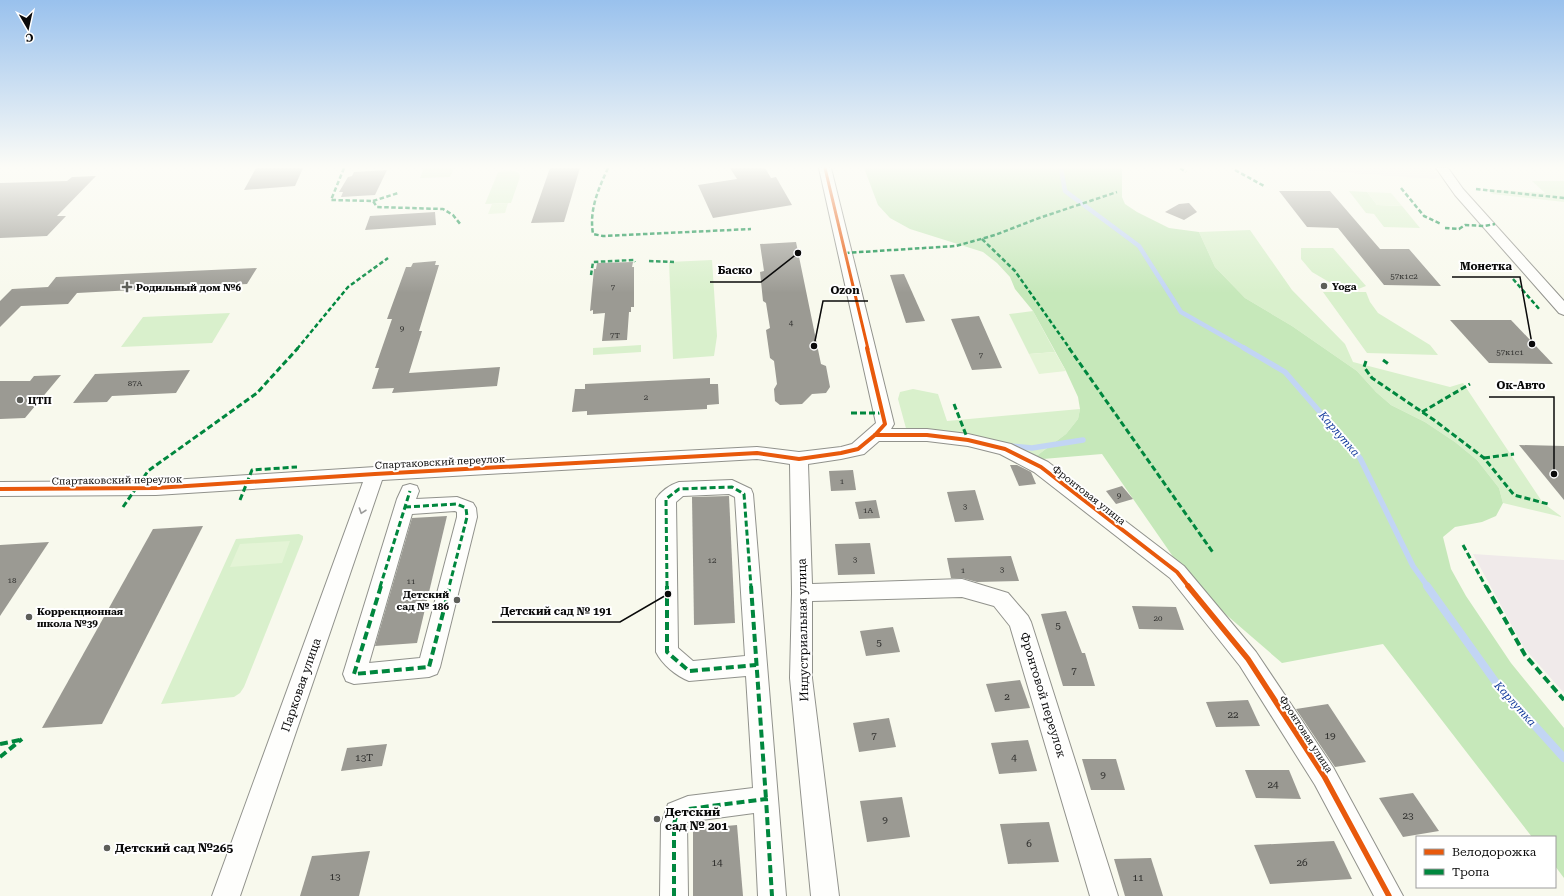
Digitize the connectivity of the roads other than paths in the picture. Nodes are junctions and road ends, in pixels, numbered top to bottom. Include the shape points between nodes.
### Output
1 (835, 210) edge
2 (1475, 210) edge
3 (1564, 310) edge
4 (875, 435) junction
5 (799, 459) junction
6 (375, 474) junction
7 (0, 489) edge
8 (407, 499) joint
9 (802, 593) junction
10 (756, 665) junction
11 (766, 799) junction
12 (226, 896) edge
13 (674, 896) edge
14 (772, 896) edge
15 (825, 896) edge
16 (1104, 896) edge
17 (1389, 896) edge

1 - 4 street via 884,424
2 - 3 street
4 - 5 street, Спартаковский переулок via 858,449
4 - 17 street, Фронтовая улица via 928,435 968,440 1005,449 1041,467 1177,572 1248,659 1324,776
5 - 6 street, Спартаковский переулок via 757,453
5 - 9 street, Индустриальная улица
6 - 7 street, Спартаковский переулок via 156,488
6 -> 12 street, Парковая улица
8 - 8 street via 388,560 354,674 429,667 467,517 466,508 457,504
9 - 15 street, Индустриальная улица via 801,678
9 - 16 street, Фронтовой переулок via 962,588 1001,600 1020,622
10 - 10 street via 744,494 732,487 679,489 666,499 667,652 689,671
10 - 11 street
11 - 13 street via 688,809 677,813 674,824
11 - 14 street

